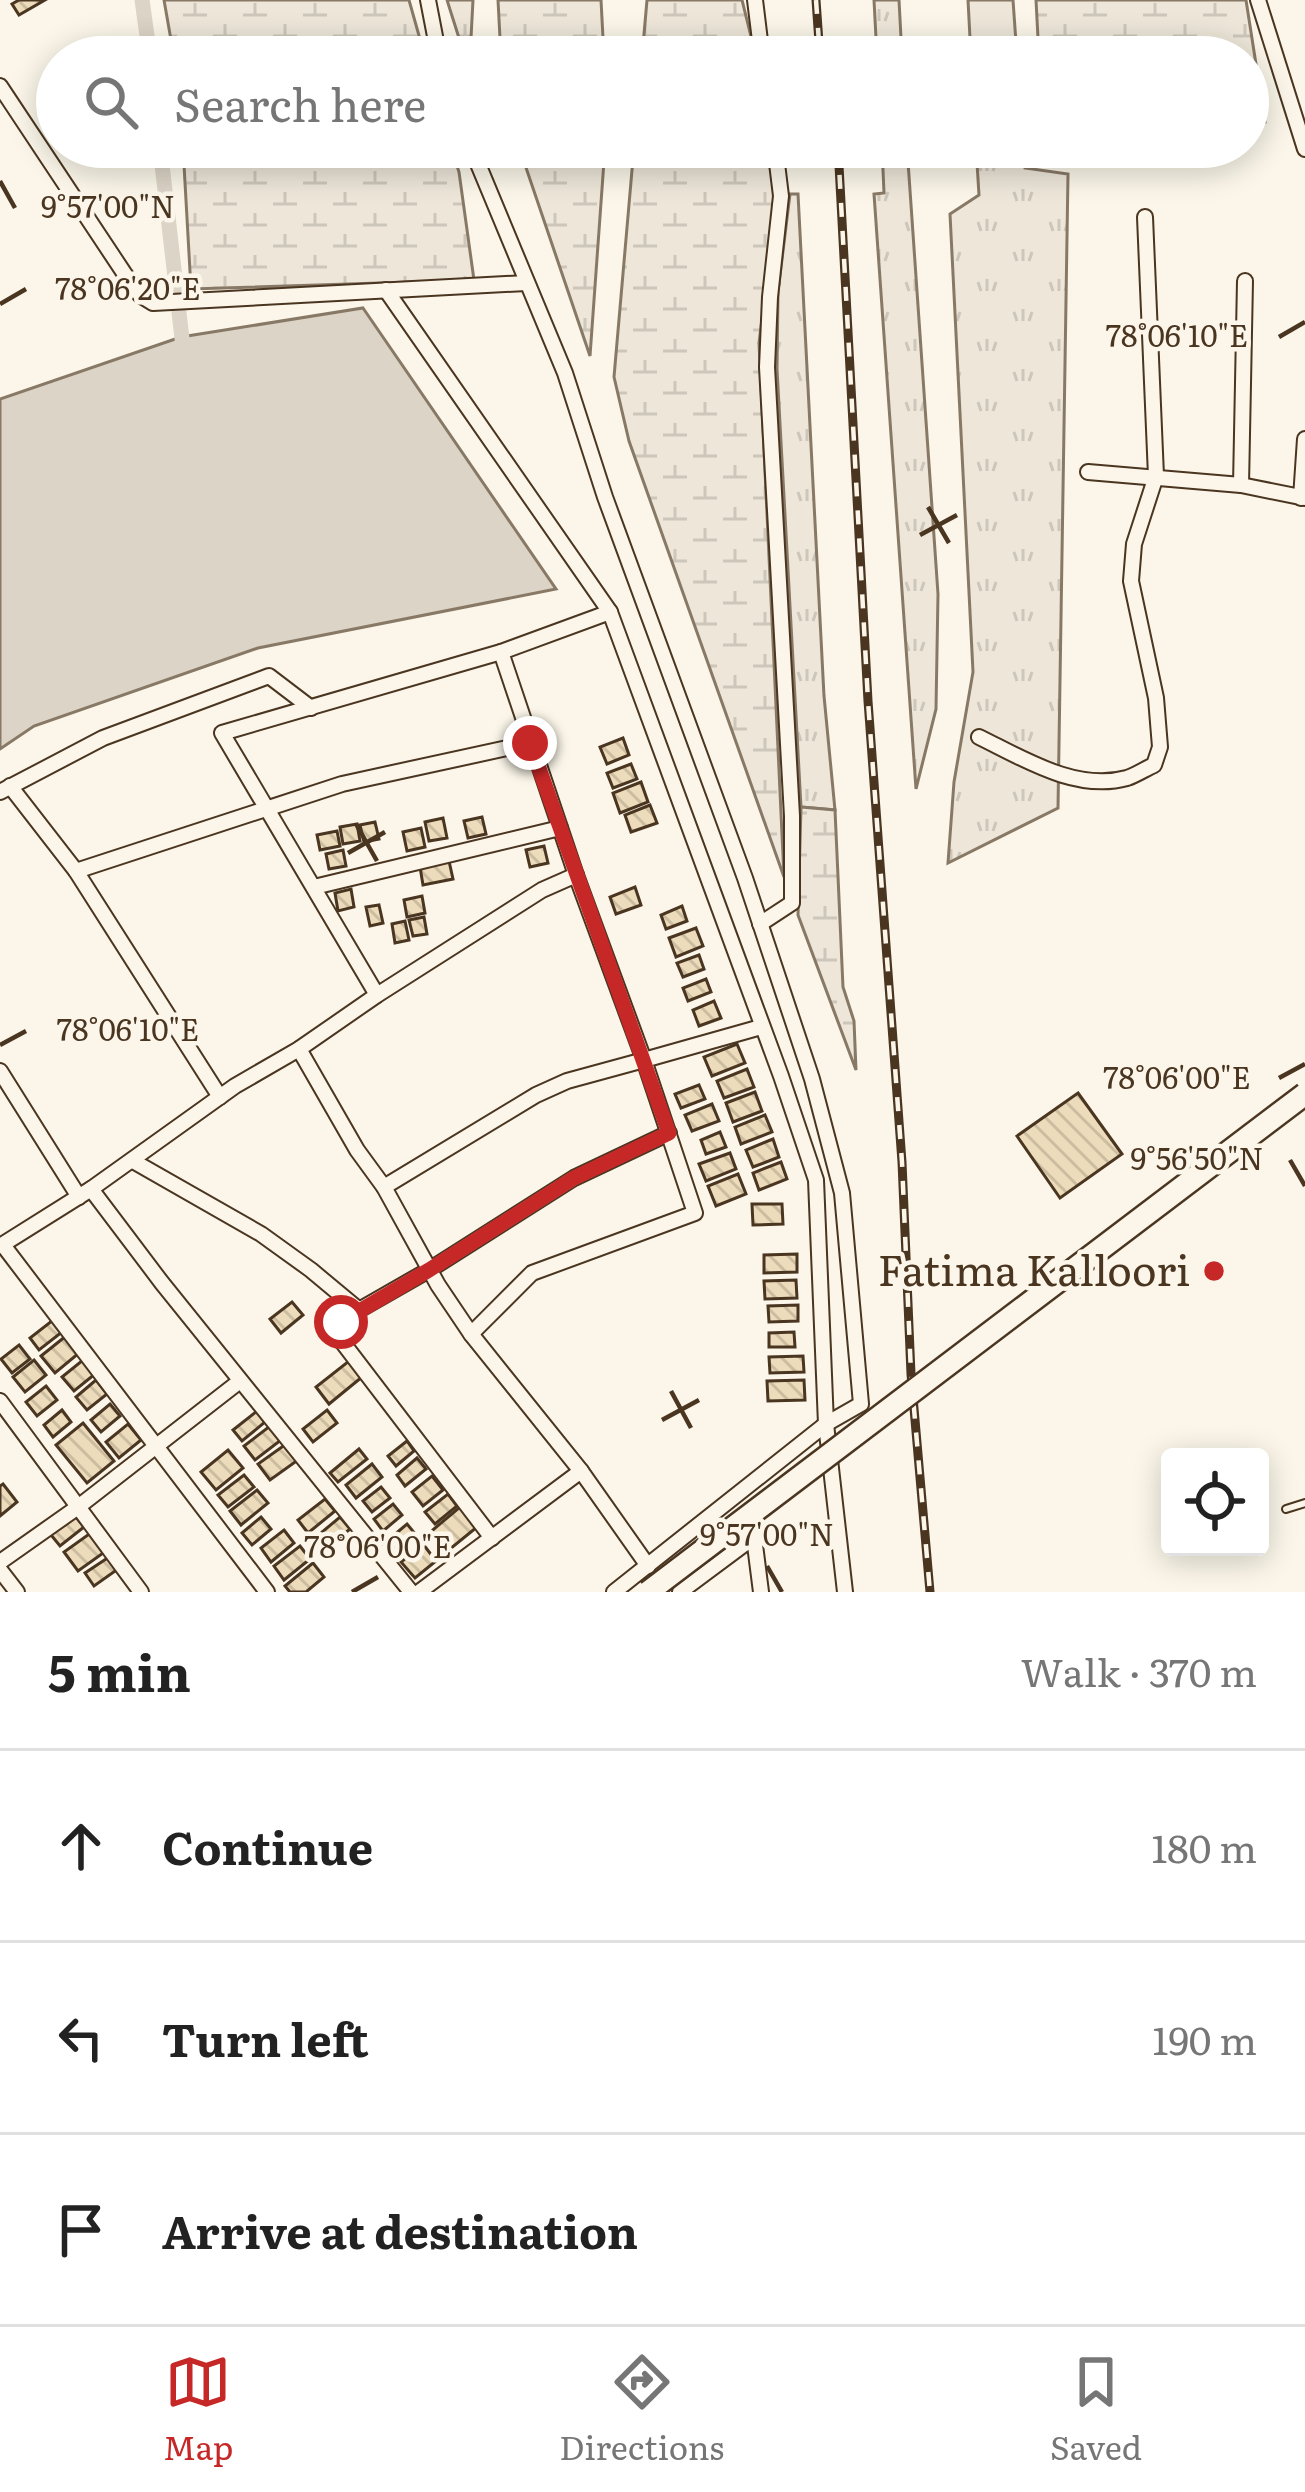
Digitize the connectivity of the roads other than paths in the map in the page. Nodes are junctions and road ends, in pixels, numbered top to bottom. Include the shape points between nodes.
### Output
1 (428, 0) edge
2 (755, 0) edge
3 (1258, 0) edge
4 (436, 36) edge
5 (759, 36) edge
6 (0, 86) edge
7 (1298, 103) edge
8 (36, 140) edge
9 (1305, 149) edge
10 (55, 168) edge
11 (479, 168) edge
12 (778, 168) edge
13 (1145, 217) dead end
14 (1245, 281) dead end
15 (526, 283) junction
16 (386, 290) junction
17 (1305, 439) edge
18 (1088, 472) dead end
19 (1156, 476) junction
20 (1241, 485) junction
21 (1303, 498) edge
22 (610, 612) junction
23 (501, 652) junction
24 (311, 708) junction
25 (979, 737) dead end
26 (530, 743) junction
27 (5, 789) edge
28 (268, 810) junction
29 (560, 828) junction
30 (76, 871) junction
31 (576, 875) junction
32 (314, 887) junction
33 (760, 924) junction
34 (377, 995) junction
35 (761, 1027) junction
36 (299, 1049) junction
37 (644, 1060) junction
38 (0, 1071) edge
39 (1305, 1094) edge
40 (220, 1097) junction
41 (669, 1133) junction
42 (133, 1161) junction
43 (384, 1187) junction
44 (85, 1193) junction
45 (1, 1245) edge
46 (429, 1270) junction
47 (359, 1310) junction
48 (471, 1334) junction
49 (240, 1381) junction
50 (0, 1401) edge
51 (826, 1424) junction
52 (156, 1446) junction
53 (581, 1472) junction
54 (1305, 1503) edge
55 (78, 1507) junction
56 (1286, 1509) dead end
57 (492, 1538) junction
58 (0, 1566) edge
59 (648, 1566) junction
60 (17, 1592) edge
61 (140, 1592) edge
62 (267, 1592) edge
63 (415, 1592) edge
64 (614, 1592) edge
65 (648, 1592) edge
66 (680, 1592) edge
67 (761, 1592) edge
68 (845, 1592) edge

1 - 4 street
2 - 5 street
3 - 7 street
6 - 8 street
7 - 9 street
10 - 16 street via 153,303
11 - 15 street
12 - 33 street via 767,367 792,903
13 - 19 street
14 - 20 street
15 - 16 street
15 - 33 street
16 - 22 street
17 - 21 street
18 - 19 street
19 - 20 street
19 - 25 street via 1131,581 1156,698 1154,765 1091,782
20 - 21 street
22 - 23 street
22 - 35 street
23 - 24 street
23 - 26 street
24 - 27 street via 269,676 103,738
24 - 28 street via 222,733
26 - 28 street via 342,784
26 - 29 street
27 - 30 street
28 - 30 street
28 - 32 street
29 - 31 street
29 - 32 street
30 - 40 street
31 - 34 street
31 - 37 street
32 - 34 street
33 - 51 street via 842,1192 861,1404
34 - 36 street
35 - 37 street
35 - 51 street via 816,1180
36 - 40 street
36 - 43 street
37 - 41 street
37 - 43 street via 536,1094
38 - 44 street
39 - 65 main road, bridge
40 - 42 street
41 - 46 street via 574,1178
41 - 48 street via 694,1213 532,1273
42 - 44 street
42 - 47 street via 261,1234
43 - 46 street
44 - 45 street
44 - 49 street
45 - 52 street
46 - 47 street
46 - 48 street
47 - 57 street via 337,1327 340,1339
48 - 53 street
49 - 52 street
49 - 63 street
50 - 55 street
51 - 59 street
51 - 68 street
52 - 55 street
52 - 62 street
53 - 57 street
53 - 59 street
54 - 56 lane
55 - 58 street
55 - 61 street
57 - 63 street
58 - 60 street
59 - 64 street
66 - 67 street via 754,1537

